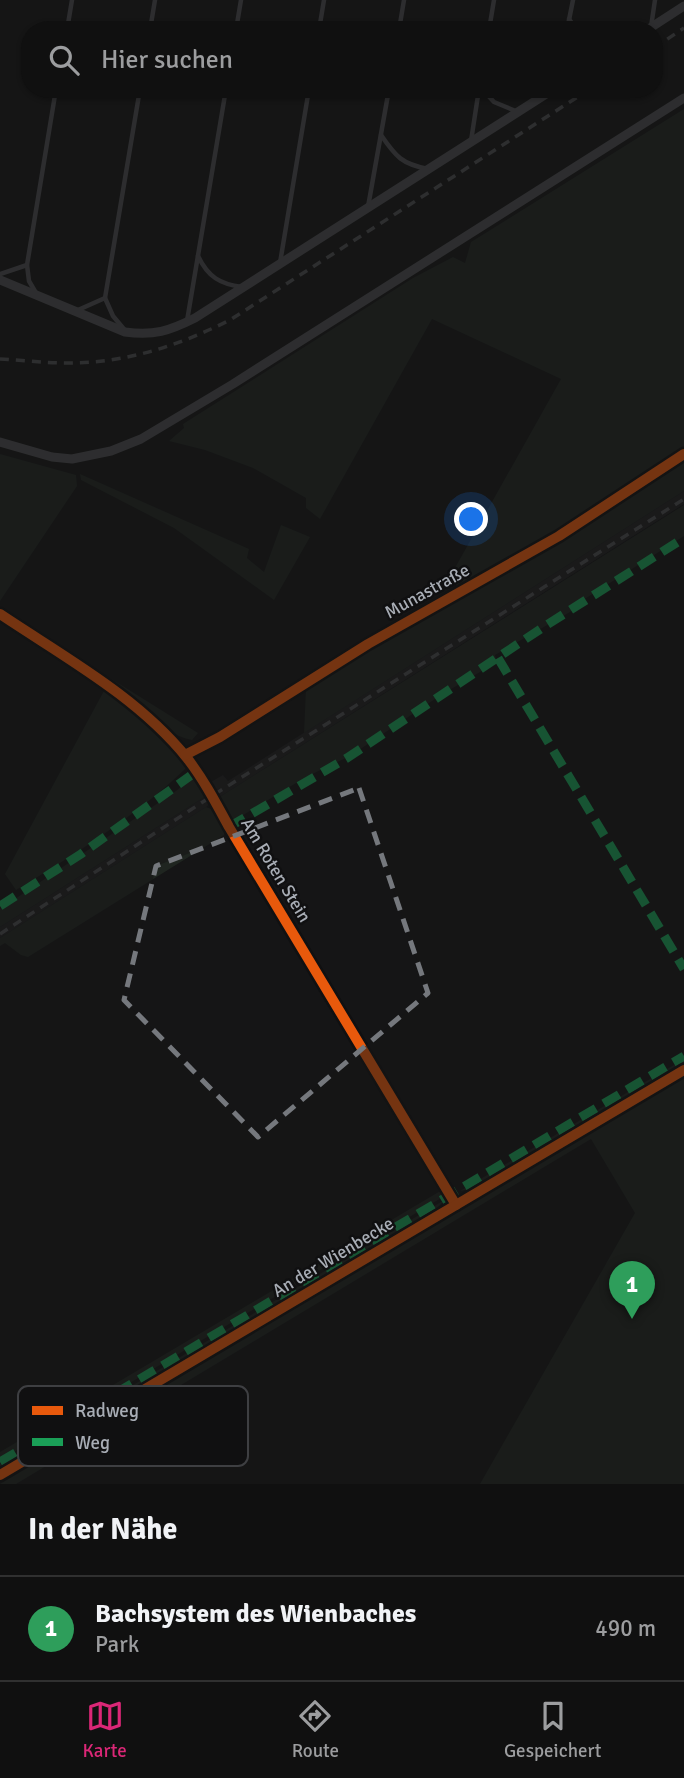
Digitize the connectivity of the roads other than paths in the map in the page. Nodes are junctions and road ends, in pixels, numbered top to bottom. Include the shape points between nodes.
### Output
1 (72, 0) edge
2 (155, 0) edge
3 (241, 0) edge
4 (324, 0) edge
5 (404, 0) edge
6 (494, 0) edge
7 (572, 0) edge
8 (655, 0) edge
9 (684, 6) edge
10 (569, 19) edge
11 (68, 21) edge
12 (152, 21) edge
13 (238, 21) edge
14 (320, 21) edge
15 (400, 21) edge
16 (490, 21) edge
17 (651, 21) edge
18 (661, 21) edge
19 (55, 98) edge
20 (138, 98) edge
21 (224, 98) edge
22 (308, 98) edge
23 (387, 98) edge
24 (479, 98) edge
25 (489, 98) edge
26 (540, 98) edge
27 (684, 98) edge
28 (519, 112) junction
29 (381, 135) junction
30 (471, 142) junction
31 (429, 169) junction
32 (368, 208) junction
33 (198, 255) junction
34 (280, 264) junction
35 (27, 265) junction
36 (0, 274) edge
37 (0, 280) edge
38 (243, 288) junction
39 (39, 297) junction
40 (105, 298) junction
41 (75, 312) junction
42 (187, 322) junction
43 (125, 332) junction
44 (0, 442) edge
45 (684, 454) edge
46 (0, 614) edge
47 (185, 755) junction
48 (684, 1070) edge
49 (456, 1205) junction
50 (150, 1386) edge
51 (18, 1464) edge
52 (0, 1475) edge

1 - 11 lane
2 - 12 lane
3 - 13 lane
4 - 14 lane
5 - 15 lane
6 - 16 lane
7 - 10 lane
8 - 17 lane
9 - 18 street
19 - 35 lane
20 - 40 lane
21 - 33 lane
22 - 34 lane
23 - 29 lane
24 - 30 lane
25 - 28 lane
26 - 28 street
27 - 44 street via 141,439 72,459
28 - 30 street
29 - 31 lane via 401,160
29 - 32 lane
30 - 31 street
31 - 32 street
32 - 34 street
33 - 38 lane via 214,278
33 - 42 lane
34 - 38 street
35 - 36 lane
35 - 39 lane via 29,281
37 - 39 street
38 - 42 street
39 - 41 street
40 - 41 lane
40 - 43 lane
41 - 43 street
42 - 43 street via 148,335
45 - 47 lane, Munastraße via 559,536
46 - 47 street, Am Roten Stein via 120,695
47 - 49 street, Am Roten Stein
48 - 49 street, An der Wienbecke
49 - 50 street, An der Wienbecke
51 - 52 street, An der Wienbecke

